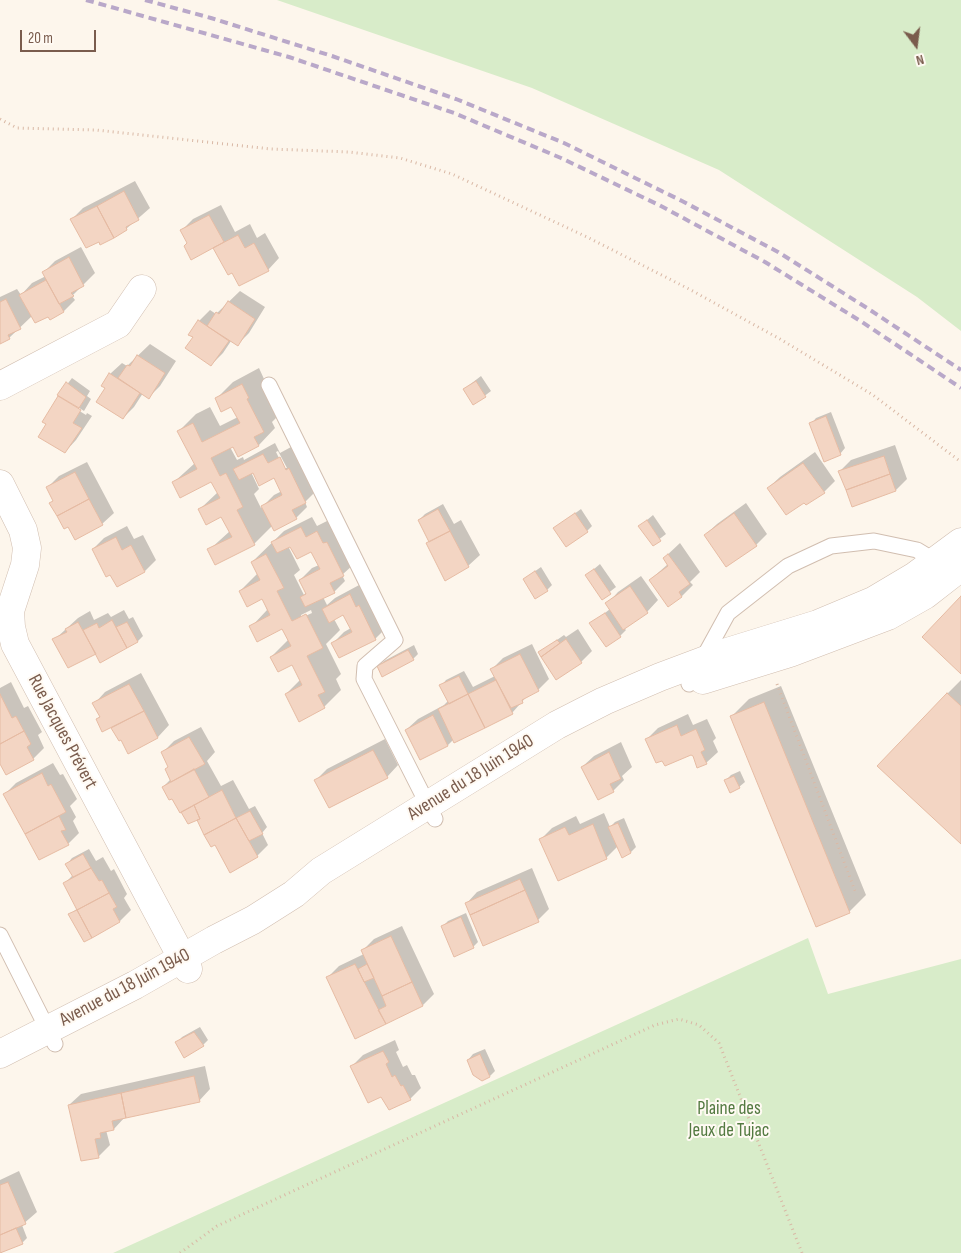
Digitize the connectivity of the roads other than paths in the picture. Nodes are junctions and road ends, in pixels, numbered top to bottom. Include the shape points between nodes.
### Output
1 (142, 289) dead end
2 (269, 385) dead end
3 (0, 386) edge
4 (0, 484) edge
5 (961, 542) edge
6 (951, 567) edge
7 (695, 673) junction
8 (432, 811) junction
9 (0, 934) edge
10 (185, 963) junction
11 (51, 1037) junction
12 (0, 1054) edge
13 (0, 1073) edge

1 - 3 street via 118,324
2 - 8 lane via 395,640 365,666 364,679
4 - 10 street, Rue Jacques Prévert via 23,530 26,548 10,611 15,644
5 - 6 street, Avenue du 18 Juin 1940
6 - 7 street, Avenue du 18 Juin 1940 via 915,576 818,624
6 - 7 street, Avenue du 18 Juin 1940 via 925,595 888,616 790,654
6 - 7 lane via 917,550 874,542 831,546 788,566 728,613
7 - 8 street, Avenue du 18 Juin 1940
8 - 10 street, Avenue du 18 Juin 1940 via 251,936
9 - 11 lane
10 - 11 street, Avenue du 18 Juin 1940 via 123,1008
11 - 12 street, Avenue du 18 Juin 1940
11 - 13 street, Avenue du 18 Juin 1940

